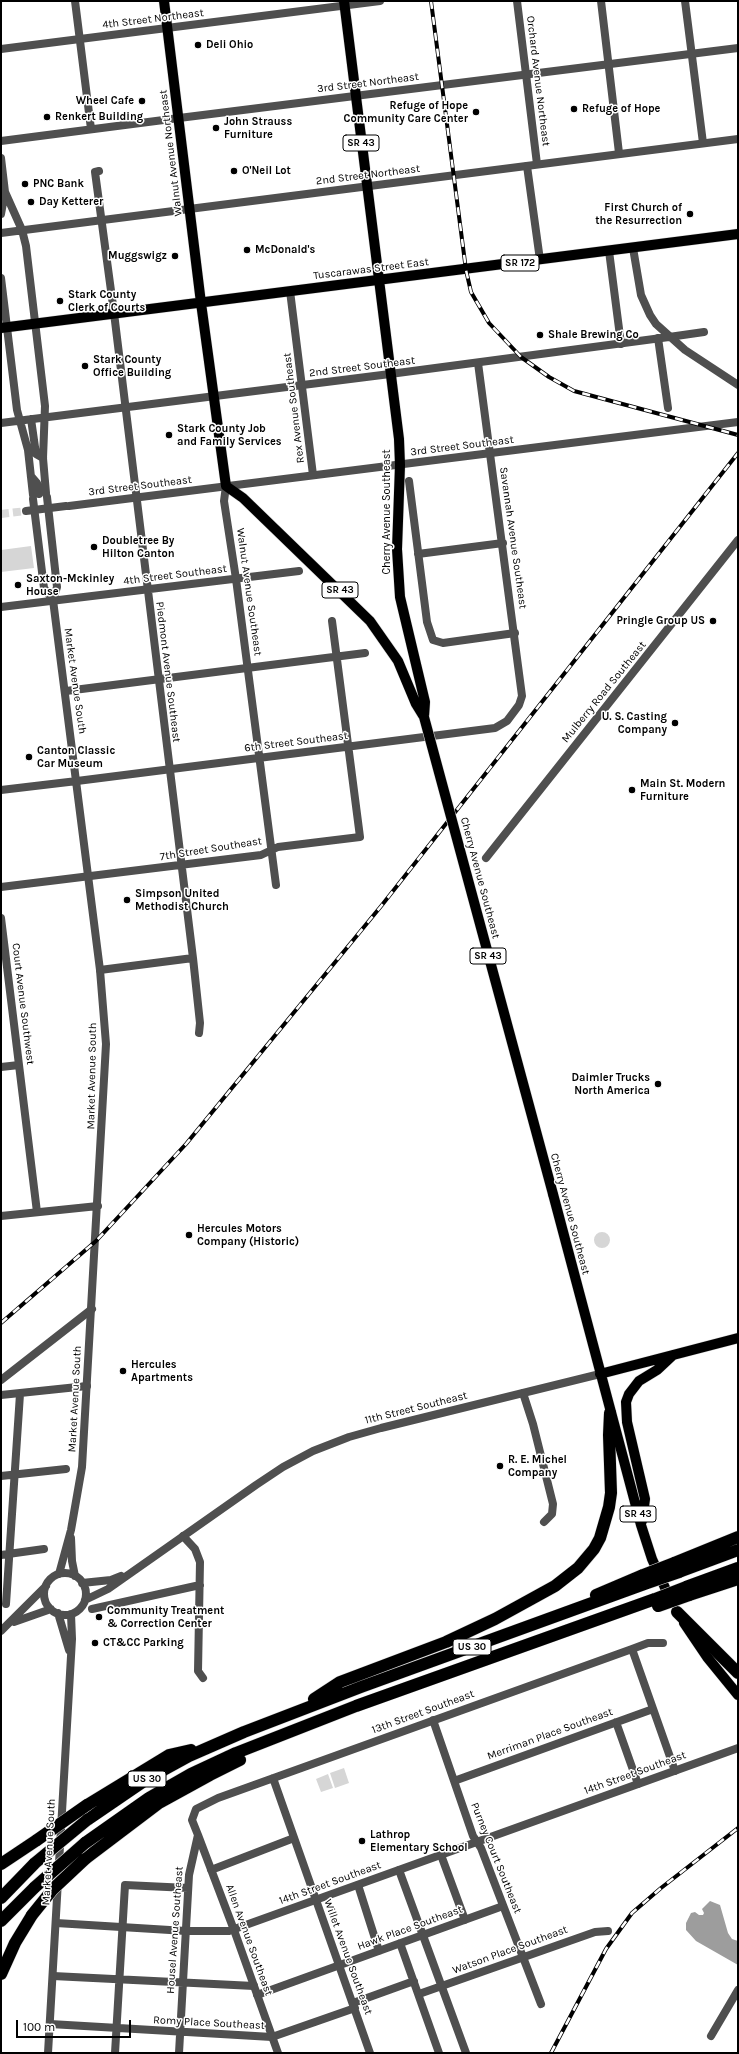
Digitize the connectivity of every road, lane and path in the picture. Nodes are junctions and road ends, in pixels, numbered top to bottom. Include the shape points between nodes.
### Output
1 (75, 1) edge
2 (164, 1) edge
3 (380, 1) edge
4 (517, 1) edge
5 (601, 1) edge
6 (685, 1) edge
7 (344, 3) edge
8 (168, 28) junction
9 (80, 39) junction
10 (738, 48) edge
11 (1, 49) edge
12 (692, 54) junction
13 (609, 64) junction
14 (526, 74) junction
15 (355, 96) junction
16 (179, 118) junction
17 (91, 129) junction
18 (738, 139) edge
19 (1, 141) edge
20 (703, 143) junction
21 (619, 153) junction
22 (1, 158) edge
23 (537, 164) junction
24 (527, 166) junction
25 (99, 171) dead end
26 (366, 186) junction
27 (5, 192) junction
28 (190, 209) junction
29 (1, 214) edge
30 (101, 220) junction
31 (22, 230) junction
32 (1, 233) edge
33 (738, 234) edge
34 (633, 248) junction
35 (609, 251) junction
36 (540, 260) junction
37 (1, 278) edge
38 (378, 281) junction
39 (290, 291) junction
40 (201, 303) junction
41 (114, 313) junction
42 (35, 323) junction
43 (4, 327) edge
44 (704, 332) dead end
45 (669, 337) junction
46 (658, 338) junction
47 (621, 344) junction
48 (478, 362) junction
49 (390, 374) junction
50 (302, 385) junction
51 (738, 385) edge
52 (213, 396) junction
53 (124, 407) junction
54 (668, 408) dead end
55 (44, 417) junction
56 (32, 419) junction
57 (21, 420) junction
58 (738, 422) edge
59 (1, 423) edge
60 (491, 453) junction
61 (43, 458) junction
62 (400, 465) junction
63 (313, 475) junction
64 (409, 480) dead end
65 (226, 486) junction
66 (40, 496) junction
67 (135, 497) junction
68 (41, 509) junction
69 (26, 511) tunnel mouth
70 (738, 540) edge
71 (503, 543) junction
72 (418, 554) junction
73 (54, 564) junction
74 (41, 566) junction
75 (299, 571) dead end
76 (236, 579) junction
77 (147, 589) junction
78 (54, 600) junction
79 (1, 607) edge
80 (332, 621) dead end
81 (515, 633) junction
82 (365, 653) dead end
83 (338, 657) junction
84 (248, 667) junction
85 (158, 679) junction
86 (66, 691) junction
87 (513, 714) joint
88 (424, 718) junction
89 (349, 746) junction
90 (259, 757) junction
91 (169, 769) junction
92 (77, 780) junction
93 (1, 790) edge
94 (272, 850) junction
95 (486, 858) dead end
96 (181, 865) junction
97 (89, 877) junction
98 (276, 885) dead end
99 (1, 887) edge
100 (1, 918) edge
101 (193, 958) junction
102 (100, 970) junction
103 (5, 980) edge
104 (199, 1033) dead end
105 (19, 1065) junction
106 (1, 1067) edge
107 (98, 1206) junction
108 (37, 1212) junction
109 (1, 1216) edge
110 (92, 1309) junction
111 (738, 1338) edge
112 (673, 1355) junction
113 (600, 1374) junction
114 (1, 1380) edge
115 (87, 1386) junction
116 (523, 1393) junction
117 (20, 1394) junction
118 (1, 1395) edge
119 (610, 1412) junction
120 (66, 1469) dead end
121 (16, 1474) junction
122 (1, 1476) edge
123 (544, 1522) dead end
124 (641, 1525) junction
125 (71, 1530) junction
126 (184, 1536) junction
127 (738, 1537) edge
128 (44, 1549) dead end
129 (738, 1550) edge
130 (10, 1554) junction
131 (1, 1555) edge
132 (676, 1567) junction
133 (738, 1568) edge
134 (131, 1572) junction
135 (59, 1574) junction
136 (75, 1576) junction
137 (738, 1579) edge
138 (82, 1583) junction
139 (46, 1586) junction
140 (200, 1586) junction
141 (688, 1591) junction
142 (85, 1600) junction
143 (6, 1604) dead end
144 (92, 1609) dead end
145 (55, 1611) junction
146 (677, 1612) junction
147 (72, 1614) junction
148 (11, 1623) junction
149 (1, 1631) edge
150 (662, 1643) dead end
151 (632, 1649) junction
152 (70, 1652) junction
153 (738, 1673) edge
154 (203, 1678) dead end
155 (738, 1695) edge
156 (653, 1709) junction
157 (296, 1711) junction
158 (433, 1720) junction
159 (616, 1722) junction
160 (303, 1726) junction
161 (212, 1745) junction
162 (738, 1748) edge
163 (675, 1771) junction
164 (273, 1778) junction
165 (454, 1781) junction
166 (638, 1784) junction
167 (195, 1811) joint
168 (198, 1835) junction
169 (294, 1838) junction
170 (477, 1842) junction
171 (441, 1855) junction
172 (1, 1864) edge
173 (211, 1870) junction
174 (399, 1870) junction
175 (358, 1885) junction
176 (188, 1888) junction
177 (1, 1898) edge
178 (22, 1900) junction
179 (316, 1900) junction
180 (503, 1906) junction
181 (465, 1920) junction
182 (1, 1921) edge
183 (56, 1923) junction
184 (123, 1927) junction
185 (1, 1930) edge
186 (234, 1930) junction
187 (186, 1931) junction
188 (608, 1931) dead end
189 (424, 1935) junction
190 (400, 1943) junction
191 (379, 1950) junction
192 (523, 1957) junction
193 (339, 1965) junction
194 (1, 1974) edge
195 (53, 1976) junction
196 (120, 1980) junction
197 (414, 1981) junction
198 (183, 1983) junction
199 (254, 1986) junction
200 (442, 1986) junction
201 (738, 1990) edge
202 (419, 1994) junction
203 (257, 1995) junction
204 (541, 2004) dead end
205 (354, 2006) junction
206 (50, 2024) junction
207 (117, 2028) junction
208 (180, 2032) junction
209 (711, 2036) dead end
210 (272, 2037) junction
211 (48, 2053) edge
212 (115, 2053) edge
213 (179, 2053) edge
214 (278, 2053) edge
215 (370, 2053) edge
216 (439, 2053) edge
217 (466, 2053) edge

1 - 9 street
2 - 8 main road, Walnut Avenue Northeast
3 - 7 street, 4th Street Northeast
4 - 14 street, Orchard Avenue Northeast
5 - 13 street
6 - 12 street
7 - 8 street, 4th Street Northeast
7 - 15 main road, SR 43
8 - 9 street, 4th Street Northeast
8 - 16 main road, Walnut Avenue Northeast
9 - 11 street, 4th Street Northeast
9 - 17 street
10 - 12 street, 3rd Street Northeast
12 - 13 street, 3rd Street Northeast
12 - 20 street
13 - 14 street, 3rd Street Northeast
13 - 21 street
14 - 15 street, 3rd Street Northeast
14 - 23 street, Orchard Avenue Northeast
15 - 16 street, 3rd Street Northeast
15 - 26 main road, SR 43
16 - 17 street, 3rd Street Northeast
16 - 28 main road, Walnut Avenue Northeast
17 - 19 street, 3rd Street Northeast
18 - 20 street, 2nd Street Northeast
20 - 21 street, 2nd Street Northeast
21 - 23 street, 2nd Street Northeast
22 - 27 street
23 - 24 street, 2nd Street Northeast
24 - 26 street, 2nd Street Northeast
24 - 36 street
25 - 30 street, Piedmont Avenue Southeast via 95,172
26 - 28 street, 2nd Street Northeast
26 - 38 main road, SR 43
27 - 29 street
27 - 31 street, Market Avenue South
28 - 30 street, 2nd Street Northeast
28 - 40 main road, Walnut Avenue Northeast
30 - 31 street, 2nd Street Northeast
30 - 41 street, Piedmont Avenue Southeast
31 - 32 street, 2nd Street Northeast
31 - 42 street, Market Avenue South
33 - 34 main road, Tuscarawas Street East / SR 172
34 - 35 main road, Tuscarawas Street East / SR 172
34 - 45 street via 638,284 645,305 656,324
35 - 36 main road, Tuscarawas Street East / SR 172
35 - 47 street
36 - 38 main road, Tuscarawas Street East / SR 172
37 - 43 street, Market Avenue South
38 - 39 main road, Tuscarawas Street East / SR 172
38 - 49 main road, Cherry Avenue Southeast / SR 43
39 - 40 main road, Tuscarawas Street East / SR 172
39 - 50 street, Rex Avenue Southeast
40 - 41 main road, Tuscarawas Street East / SR 172
40 - 52 main road, Walnut Avenue Southeast
41 - 42 main road, Tuscarawas Street East / SR 172
41 - 53 street, Piedmont Avenue Southeast
42 - 43 main road, Tuscarawas Street East / SR 172
42 - 55 street, Market Avenue South via 45,406
43 - 57 street, Market Avenue South via 17,410
44 - 45 street, 2nd Street Southeast
45 - 46 street, 2nd Street Southeast
45 - 51 street
46 - 47 street, 2nd Street Southeast
46 - 54 street
47 - 48 street, 2nd Street Southeast
48 - 49 street, 2nd Street Southeast
48 - 60 street, Savannah Avenue Southeast
49 - 50 street, 2nd Street Southeast
49 - 62 main road, Cherry Avenue Southeast / SR 43
50 - 52 street, 2nd Street Southeast
50 - 63 street, Rex Avenue Southeast
52 - 53 street, 2nd Street Southeast
52 - 65 main road, Walnut Avenue Southeast
53 - 55 street, 2nd Street Southeast
53 - 67 street, Piedmont Avenue Southeast
55 - 56 street, 2nd Street Southeast
55 - 61 street, Market Avenue South
56 - 57 street, 2nd Street Southeast
56 - 61 street via 36,454
57 - 59 street, 2nd Street Southeast
57 - 66 street, Market Avenue South via 31,476
58 - 60 street, 3rd Street Southeast
60 - 62 street, 3rd Street Southeast
60 - 71 street, Savannah Avenue Southeast
61 - 66 street, Market Avenue South
62 - 63 street, 3rd Street Southeast
62 - 88 main road, Cherry Avenue Southeast / SR 43 via 397,568 404,619 425,704
63 - 65 street, 3rd Street Southeast
64 - 72 street, Cherry Avenue Southeast
65 - 67 street, 3rd Street Southeast
65 - 76 street, Walnut Avenue Southeast via 224,501
65 - 88 main road, Cherry Avenue Southeast / SR 43 via 243,498 374,626 398,661
66 - 68 street, Market Avenue South
66 - 68 street, Market Avenue South
67 - 68 street, 3rd Street Southeast
67 - 77 street, Piedmont Avenue Southeast
68 - 69 street, 3rd Street Southeast
68 - 73 street, Market Avenue South
68 - 74 street, Market Avenue South
70 - 95 street, Mulberry Road Southeast
71 - 72 street
71 - 81 street, Savannah Avenue Southeast
72 - 81 street, Cherry Avenue Southeast via 427,622 433,640 443,643
73 - 74 street
73 - 78 street, Market Avenue South via 57,587
74 - 78 street, Market Avenue South via 44,588
75 - 76 street, 4th Street Southeast
76 - 77 street, 4th Street Southeast
76 - 84 street, Walnut Avenue Southeast
77 - 78 street, 4th Street Southeast
77 - 85 street, Piedmont Avenue Southeast
78 - 79 street, 4th Street Southeast
78 - 86 street, Market Avenue South
80 - 83 street
81 - 87 street, Savannah Avenue Southeast via 522,696
82 - 83 street
83 - 84 street
83 - 89 street
84 - 85 street
84 - 90 street, Walnut Avenue Southeast
85 - 86 street
85 - 91 street, Piedmont Avenue Southeast
86 - 92 street, Market Avenue South
87 - 89 street, 6th Street Southeast via 495,728
88 - 113 main road, Cherry Avenue Southeast / SR 43, bridge
89 - 90 street, 6th Street Southeast
89 - 94 street, 7th Street Southeast via 360,837 278,847
90 - 91 street, 6th Street Southeast
90 - 94 street, Walnut Avenue Southeast
91 - 92 street, 6th Street Southeast
91 - 96 street, Piedmont Avenue Southeast
92 - 93 street, 6th Street Southeast
92 - 97 street, Market Avenue South
94 - 96 street, 7th Street Southeast via 261,855
94 - 98 street, Walnut Avenue Southeast
96 - 97 street, 7th Street Southeast
96 - 101 street, Piedmont Avenue Southeast
97 - 99 street, 7th Street Southeast
97 - 102 street, Market Avenue South
100 - 103 street, Court Avenue Southwest
101 - 102 street
101 - 104 street, Piedmont Avenue Southeast
102 - 107 street, Market Avenue South via 106,1044
103 - 105 street, Court Avenue Southwest
105 - 106 street
105 - 108 street, Court Avenue Southwest
107 - 108 street
107 - 110 street, Market Avenue South
108 - 109 street
110 - 114 street
110 - 115 street, Market Avenue South
111 - 112 main road, 11th Street Southeast
112 - 113 main road, 11th Street Southeast
112 - 124 main road via 639,1381 626,1402 627,1422 645,1499
113 - 116 street, 11th Street Southeast
113 - 119 main road, Cherry Avenue Southeast / SR 43
115 - 117 street
115 - 125 street, Market Avenue South via 82,1467
116 - 123 street via 553,1506 551,1516
116 - 126 street, 11th Street Southeast via 349,1437 314,1451 283,1467
117 - 118 street
117 - 121 street
119 - 124 main road, Cherry Avenue Southeast / SR 43
119 - 157 highway via 609,1507 600,1538 578,1568 555,1586 495,1619 446,1642 340,1682
120 - 121 street
121 - 122 street
121 - 130 street
124 - 146 main road, Cherry Avenue Southeast / SR 43 via 652,1559
125 - 135 street, Market Avenue South
125 - 136 street, Market Avenue South
126 - 134 street, 11th Street Southeast
126 - 140 street via 199,1558
127 - 132 highway
128 - 130 street
129 - 132 highway, US 30
130 - 131 street
130 - 143 street
132 - 157 highway, US 30, bridge via 545,1620
133 - 141 highway, US 30
134 - 138 street, 11th Street Southeast via 111,1580
134 - 142 street, 11th Street Southeast via 108,1589
135 - 136 street via 69,1573
135 - 139 street
136 - 138 street
137 - 141 highway
138 - 142 street via 86,1593
139 - 145 street via 45,1599
139 - 148 street
140 - 144 street
140 - 154 street via 198,1671
141 - 160 highway, US 30, bridge via 566,1631
142 - 147 street
145 - 147 street
145 - 148 street
145 - 152 street, Market Avenue South
146 - 153 highway
146 - 155 main road, Cherry Avenue Southeast / SR 43 via 707,1657
147 - 152 street, Market Avenue South
148 - 149 street
150 - 151 street, 13th Street Southeast via 648,1643
151 - 156 street
151 - 158 street, 13th Street Southeast
152 - 183 street, Market Avenue South
156 - 159 street, Merriman Place Southeast
156 - 163 street
157 - 161 highway, US 30
158 - 164 street, 13th Street Southeast
158 - 165 street, Purney Court Southeast
159 - 165 street, Merriman Place Southeast
159 - 166 street
160 - 178 highway, US 30, bridge via 191,1774 130,1810 85,1843
160 - 194 highway, bridge via 171,1796 84,1859 53,1889 32,1915 15,1943
161 - 172 highway, bridge via 169,1756 87,1805
161 - 177 highway, US 30, bridge via 147,1779 87,1820 35,1863
162 - 163 street, 14th Street Southeast
163 - 166 street, 14th Street Southeast
164 - 167 street, 13th Street Southeast via 215,1799
164 - 169 street, Willet Avenue Southeast
165 - 170 street, Purney Court Southeast
166 - 170 street, 14th Street Southeast
167 - 168 street, Housel Avenue Southeast via 193,1821
168 - 173 street, Allen Avenue Southeast
168 - 176 street, Housel Avenue Southeast
169 - 173 street
169 - 179 street, Willet Avenue Southeast
170 - 171 street, 14th Street Southeast
170 - 180 street, Purney Court Southeast
171 - 174 street, 14th Street Southeast
171 - 181 street
173 - 186 street, Allen Avenue Southeast
174 - 175 street, 14th Street Southeast
174 - 189 street
175 - 179 street, 14th Street Southeast
175 - 191 street
176 - 184 street via 126,1885
176 - 187 street, Housel Avenue Southeast
178 - 182 highway, US 30
178 - 185 highway
179 - 186 street, 14th Street Southeast
179 - 193 street, Willet Avenue Southeast
180 - 181 street, Hawk Place Southeast
180 - 192 street, Purney Court Southeast
181 - 189 street, Hawk Place Southeast
183 - 184 street, 14th Street Southeast
183 - 195 street, Market Avenue South
184 - 187 street, 14th Street Southeast
184 - 196 street
186 - 187 street, 14th Street Southeast
186 - 199 street, Allen Avenue Southeast
187 - 198 street, Housel Avenue Southeast
188 - 192 street, Watson Place Southeast via 595,1932
189 - 190 street, Hawk Place Southeast
189 - 200 street
190 - 191 street, Hawk Place Southeast
190 - 197 street
191 - 193 street, Hawk Place Southeast
192 - 200 street, Watson Place Southeast
192 - 204 street, Purney Court Southeast
193 - 203 street, Hawk Place Southeast
193 - 205 street, Willet Avenue Southeast
195 - 196 street
195 - 206 street, Market Avenue South
196 - 198 street
196 - 207 street
197 - 202 street
197 - 205 street
198 - 199 street
198 - 208 street, Housel Avenue Southeast
199 - 203 street, Allen Avenue Southeast
200 - 202 street, Watson Place Southeast
200 - 217 street
201 - 209 street
202 - 216 street
203 - 210 street, Allen Avenue Southeast
205 - 210 street
205 - 215 street, Willet Avenue Southeast
206 - 207 street, Romy Place Southeast
206 - 211 street, Market Avenue South
207 - 208 street, Romy Place Southeast
207 - 212 street
208 - 210 street, Romy Place Southeast
208 - 213 street, Housel Avenue Southeast
210 - 214 street, Allen Avenue Southeast

